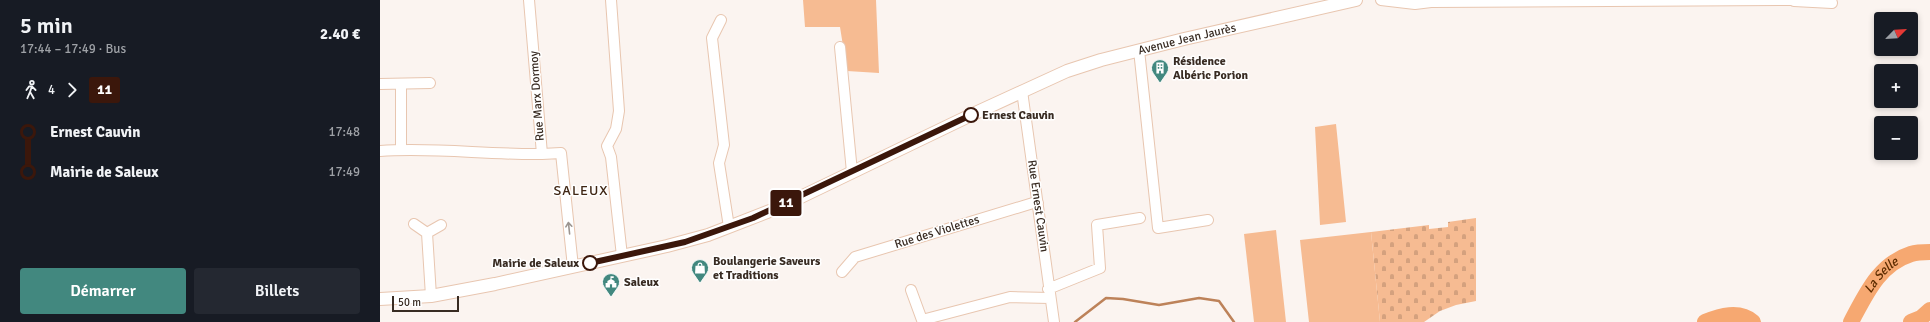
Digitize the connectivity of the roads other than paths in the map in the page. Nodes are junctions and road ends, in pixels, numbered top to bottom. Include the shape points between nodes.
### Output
1 (529, 0) edge
2 (611, 0) edge
3 (1356, 0) edge
4 (1382, 0) edge
5 (1795, 0) edge
6 (1831, 0) edge
7 (1430, 1) edge
8 (721, 20) dead end
9 (840, 47) dead end
10 (1139, 50) junction
11 (430, 83) dead end
12 (380, 84) edge
13 (401, 84) junction
14 (1022, 91) junction
15 (401, 149) junction
16 (380, 151) edge
17 (542, 154) junction
18 (852, 172) junction
19 (1038, 203) junction
20 (1140, 218) dead end
21 (1208, 220) dead end
22 (414, 224) dead end
23 (441, 226) dead end
24 (729, 227) junction
25 (427, 233) junction
26 (622, 256) junction
27 (573, 267) junction
28 (842, 272) dead end
29 (911, 290) dead end
30 (1049, 294) junction
31 (431, 296) junction
32 (380, 299) edge
33 (1054, 322) edge

1 - 17 street, Rue Marx Dormoy
2 - 26 street via 619,111 616,129 608,146
3 - 10 street, Avenue Jean Jaurès
4 - 7 street via 1415,4
5 - 6 street via 1832,3
5 - 7 street
8 - 24 street via 712,38 724,145 719,163
9 - 18 street
10 - 14 street, Avenue Jean Jaurès via 1067,71
10 - 21 street via 1158,228
11 - 13 street
12 - 13 street
13 - 15 street
14 - 18 street, Avenue Jean Jaurès
14 - 19 street, Rue Ernest Cauvin
15 - 16 street
15 - 17 street
27 -> 17 street, Rue Marx Dormoy via 561,153
18 - 24 street, Avenue Jean Jaurès
19 - 28 street, Rue des Violettes via 855,257
19 - 30 street, Rue Ernest Cauvin
20 - 30 street via 1097,225 1100,268
22 - 25 street
23 - 25 street
24 - 26 street, Avenue Jean Jaurès via 685,242
25 - 31 street
26 - 27 street, Avenue Jean Jaurès
27 - 31 street, Avenue Jean Jaurès
29 - 30 street via 922,320 1010,297
30 - 33 street, Rue Ernest Cauvin
31 - 32 street, Avenue Jean Jaurès

